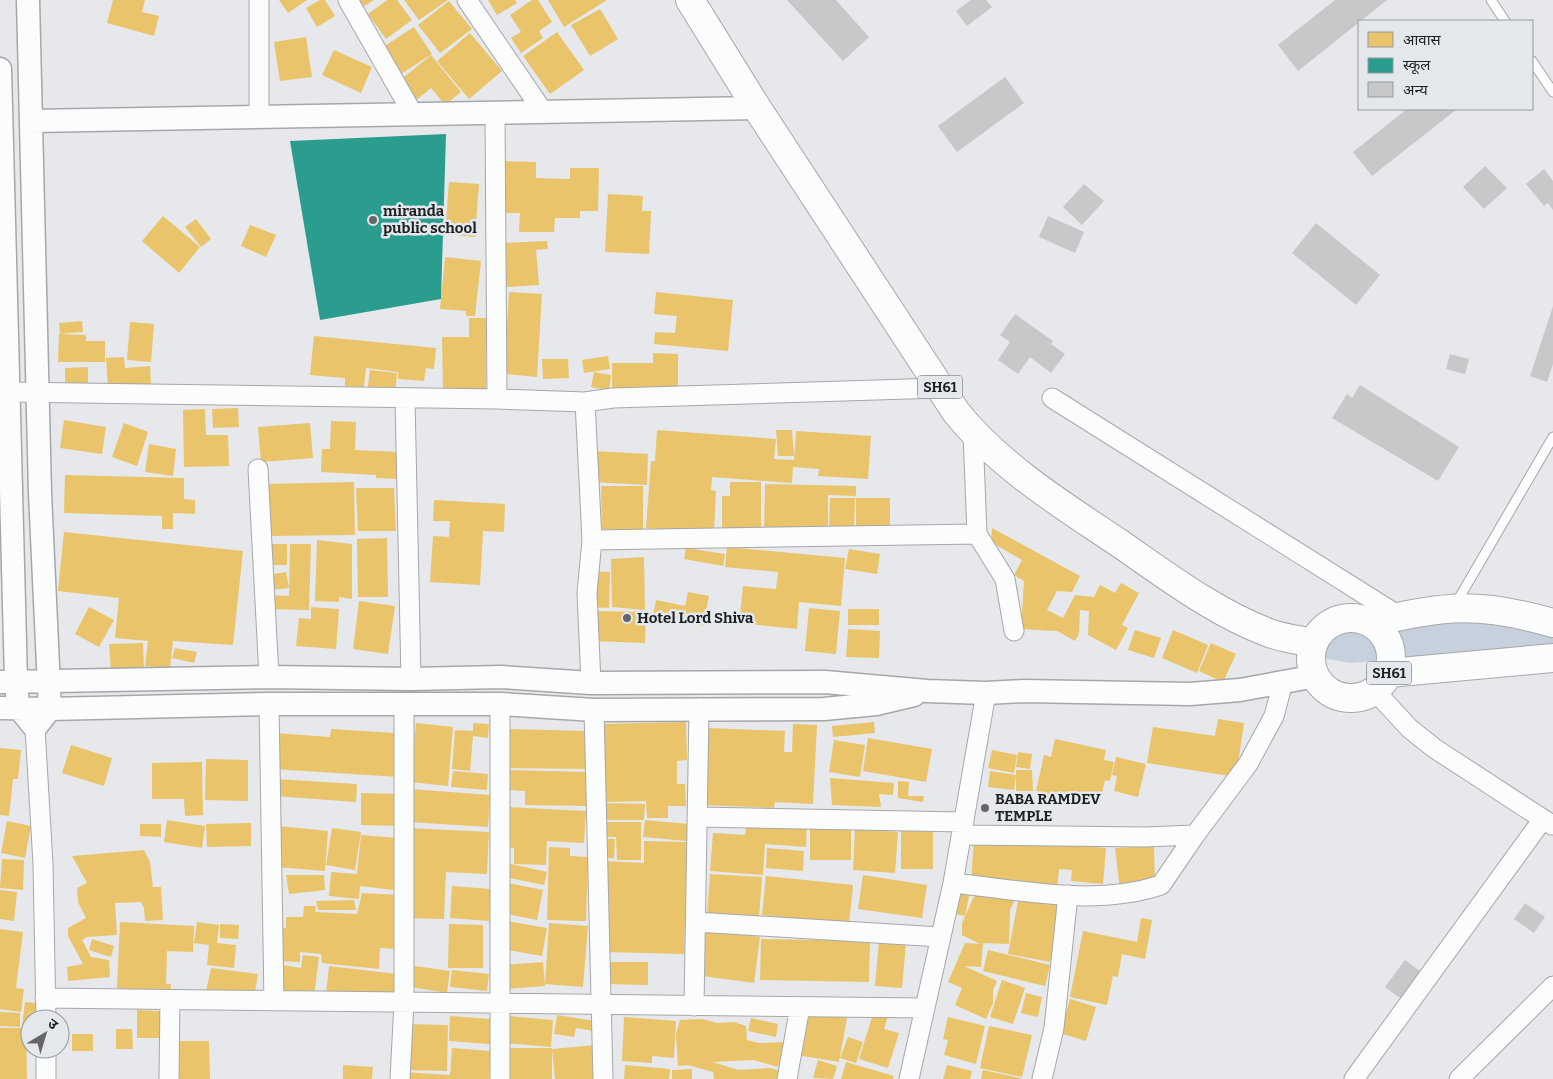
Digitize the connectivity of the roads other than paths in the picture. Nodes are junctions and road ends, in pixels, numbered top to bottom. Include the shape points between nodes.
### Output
1 (28, 0) edge
2 (259, 0) edge
3 (348, 0) edge
4 (467, 0) edge
5 (690, 0) edge
6 (1491, 0) edge
7 (1504, 20) edge
8 (1533, 62) edge
9 (0, 69) edge
10 (1553, 92) edge
11 (756, 108) junction
12 (495, 113) junction
13 (544, 113) junction
14 (413, 114) junction
15 (259, 118) junction
16 (32, 121) junction
17 (941, 388) junction
18 (7, 392) junction
19 (37, 392) junction
20 (1052, 398) dead end
21 (405, 399) junction
22 (497, 399) junction
23 (585, 402) junction
24 (973, 433) junction
25 (1553, 437) edge
26 (258, 469) dead end
27 (977, 534) junction
28 (592, 540) junction
29 (1453, 607) junction
30 (1399, 616) junction
31 (1371, 623) junction
32 (1553, 623) edge
33 (1014, 632) dead end
34 (1314, 643) junction
35 (1553, 658) edge
36 (269, 676) junction
37 (1316, 676) junction
38 (412, 679) junction
39 (8, 682) edge
40 (50, 682) junction
41 (1283, 682) junction
42 (1382, 682) junction
43 (591, 683) junction
44 (927, 691) junction
45 (986, 693) junction
46 (269, 704) junction
47 (500, 704) junction
48 (404, 705) junction
49 (9, 708) edge
50 (699, 708) junction
51 (50, 709) junction
52 (594, 710) junction
53 (35, 728) junction
54 (699, 817) junction
55 (1548, 822) edge
56 (963, 828) junction
57 (1195, 835) junction
58 (953, 883) junction
59 (1068, 895) junction
60 (696, 922) junction
61 (940, 937) junction
62 (1553, 986) edge
63 (45, 998) junction
64 (170, 1000) junction
65 (274, 1001) junction
66 (404, 1002) junction
67 (499, 1003) junction
68 (601, 1004) junction
69 (694, 1006) junction
70 (800, 1008) junction
71 (925, 1008) junction
72 (46, 1009) edge
73 (46, 1059) edge
74 (46, 1079) edge
75 (170, 1079) edge
76 (400, 1079) edge
77 (500, 1079) edge
78 (603, 1079) edge
79 (787, 1079) edge
80 (910, 1079) edge
81 (1042, 1079) edge
82 (1354, 1079) edge
83 (1459, 1079) edge

1 - 16 street
2 - 15 street
3 - 14 street
4 - 13 street
5 - 11 main road, SH61
6 - 7 lane
8 - 10 lane
9 - 18 street
11 - 13 street
11 - 17 main road, SH61
12 - 13 street
12 - 14 street
12 - 22 street
14 - 15 street
15 - 16 street
16 - 19 street
17 - 23 street via 613,398
17 - 24 main road, SH61
18 - 19 street
18 - 39 street
19 - 21 street
19 - 40 street
20 - 30 street
21 - 22 street
21 - 38 street
22 - 23 street
23 - 28 street
24 - 27 street
24 - 34 main road, SH61 via 1000,458 1065,507 1229,614 1270,633
25 - 29 lane
26 - 36 street
27 - 28 street
27 - 33 street via 1005,579
28 - 43 street via 587,593
29 - 30 main road
29 - 32 main road via 1492,608
30 - 31 main road
31 - 34 main road via 1349,618 1338,620 1328,625
31 - 42 main road, SH61 via 1387,639 1392,662
34 - 37 main road via 1312,666
35 - 42 main road, SH61
36 - 38 street
36 - 40 street
37 - 41 street
37 - 42 main road, SH61 via 1322,686 1342,697 1365,696
38 - 43 street via 501,677
39 - 40 street
39 - 49 street
40 - 51 street
41 - 45 street via 1190,694
41 - 57 street via 1274,716 1248,764
42 - 55 street via 1409,728 1434,748
43 - 44 street via 825,682
44 - 45 street
44 - 50 street via 876,704 824,708
45 - 56 street
46 - 48 street
46 - 51 street
46 - 65 street
47 - 48 street
47 - 52 street
47 - 67 street
48 - 66 street
49 - 51 street
49 - 53 street
50 - 52 street
50 - 54 street
51 - 53 street
52 - 68 street
53 - 63 street via 43,864
54 - 56 street
54 - 60 street
55 - 82 street
56 - 57 street via 1144,837
56 - 58 street
57 - 59 street via 1161,886 1125,895
58 - 59 street
58 - 61 street
59 - 81 street via 1054,1028
60 - 61 street
60 - 69 street
61 - 71 street
62 - 83 street
63 - 64 street
63 - 72 street
64 - 65 street
64 - 75 street
65 - 66 street
66 - 67 street
66 - 76 street
67 - 68 street
67 - 77 street
68 - 69 street
68 - 78 street
69 - 70 street
70 - 71 street
70 - 79 street
71 - 80 street
73 - 74 street

